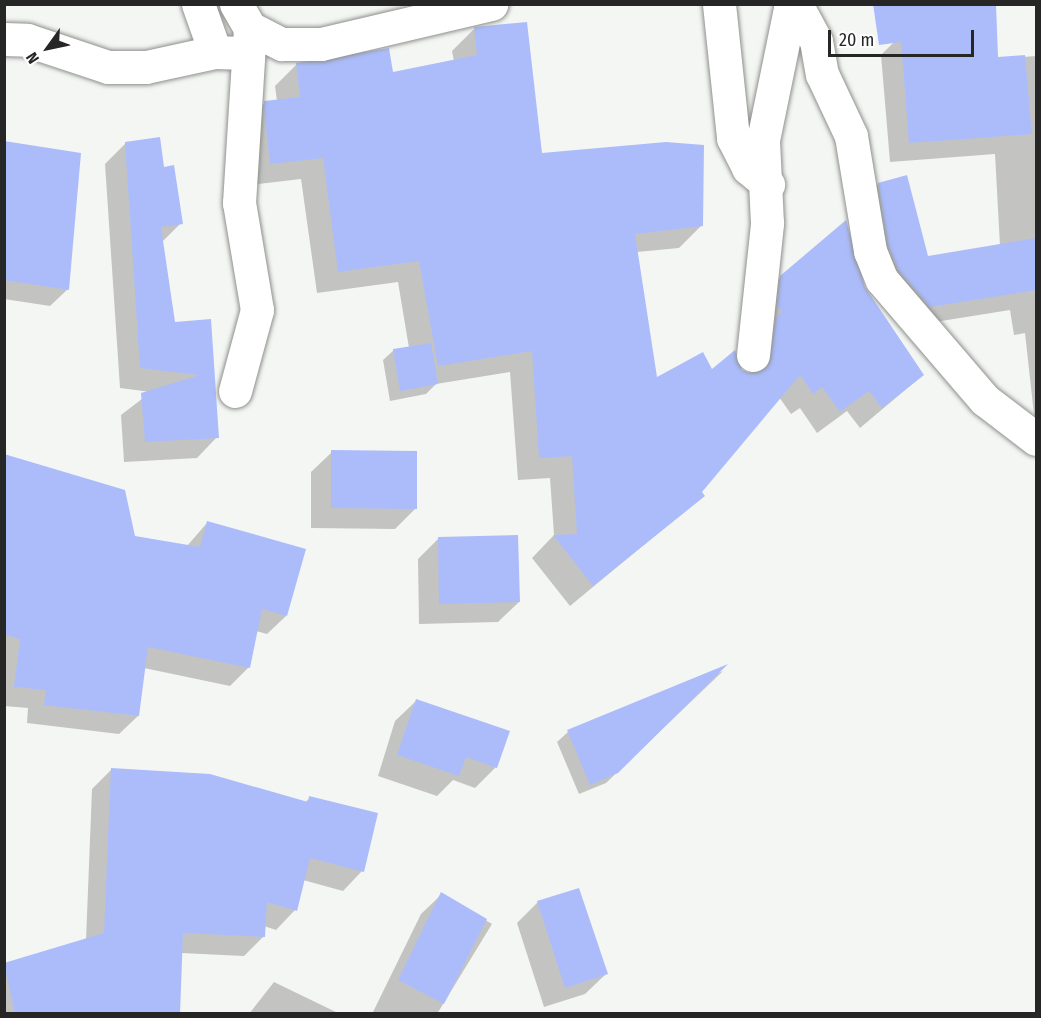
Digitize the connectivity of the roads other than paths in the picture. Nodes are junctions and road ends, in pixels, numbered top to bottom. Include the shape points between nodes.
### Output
1 (198, 4) edge
2 (491, 4) edge
3 (719, 4) edge
4 (791, 4) edge
5 (796, 4) edge
6 (244, 28) edge
7 (4, 39) edge
8 (215, 52) junction
9 (768, 184) junction
10 (753, 355) dead end
11 (235, 391) dead end
12 (1036, 439) edge

1 - 8 street
2 - 6 street via 321,44 282,44
3 - 9 street via 733,138 748,168
4 - 9 street via 763,140
5 - 12 street via 816,41 822,75 851,136 870,251 882,280 985,400
6 - 8 street
6 - 11 street via 239,203 257,310
7 - 8 street via 27,40 108,67 146,67
9 - 10 street

